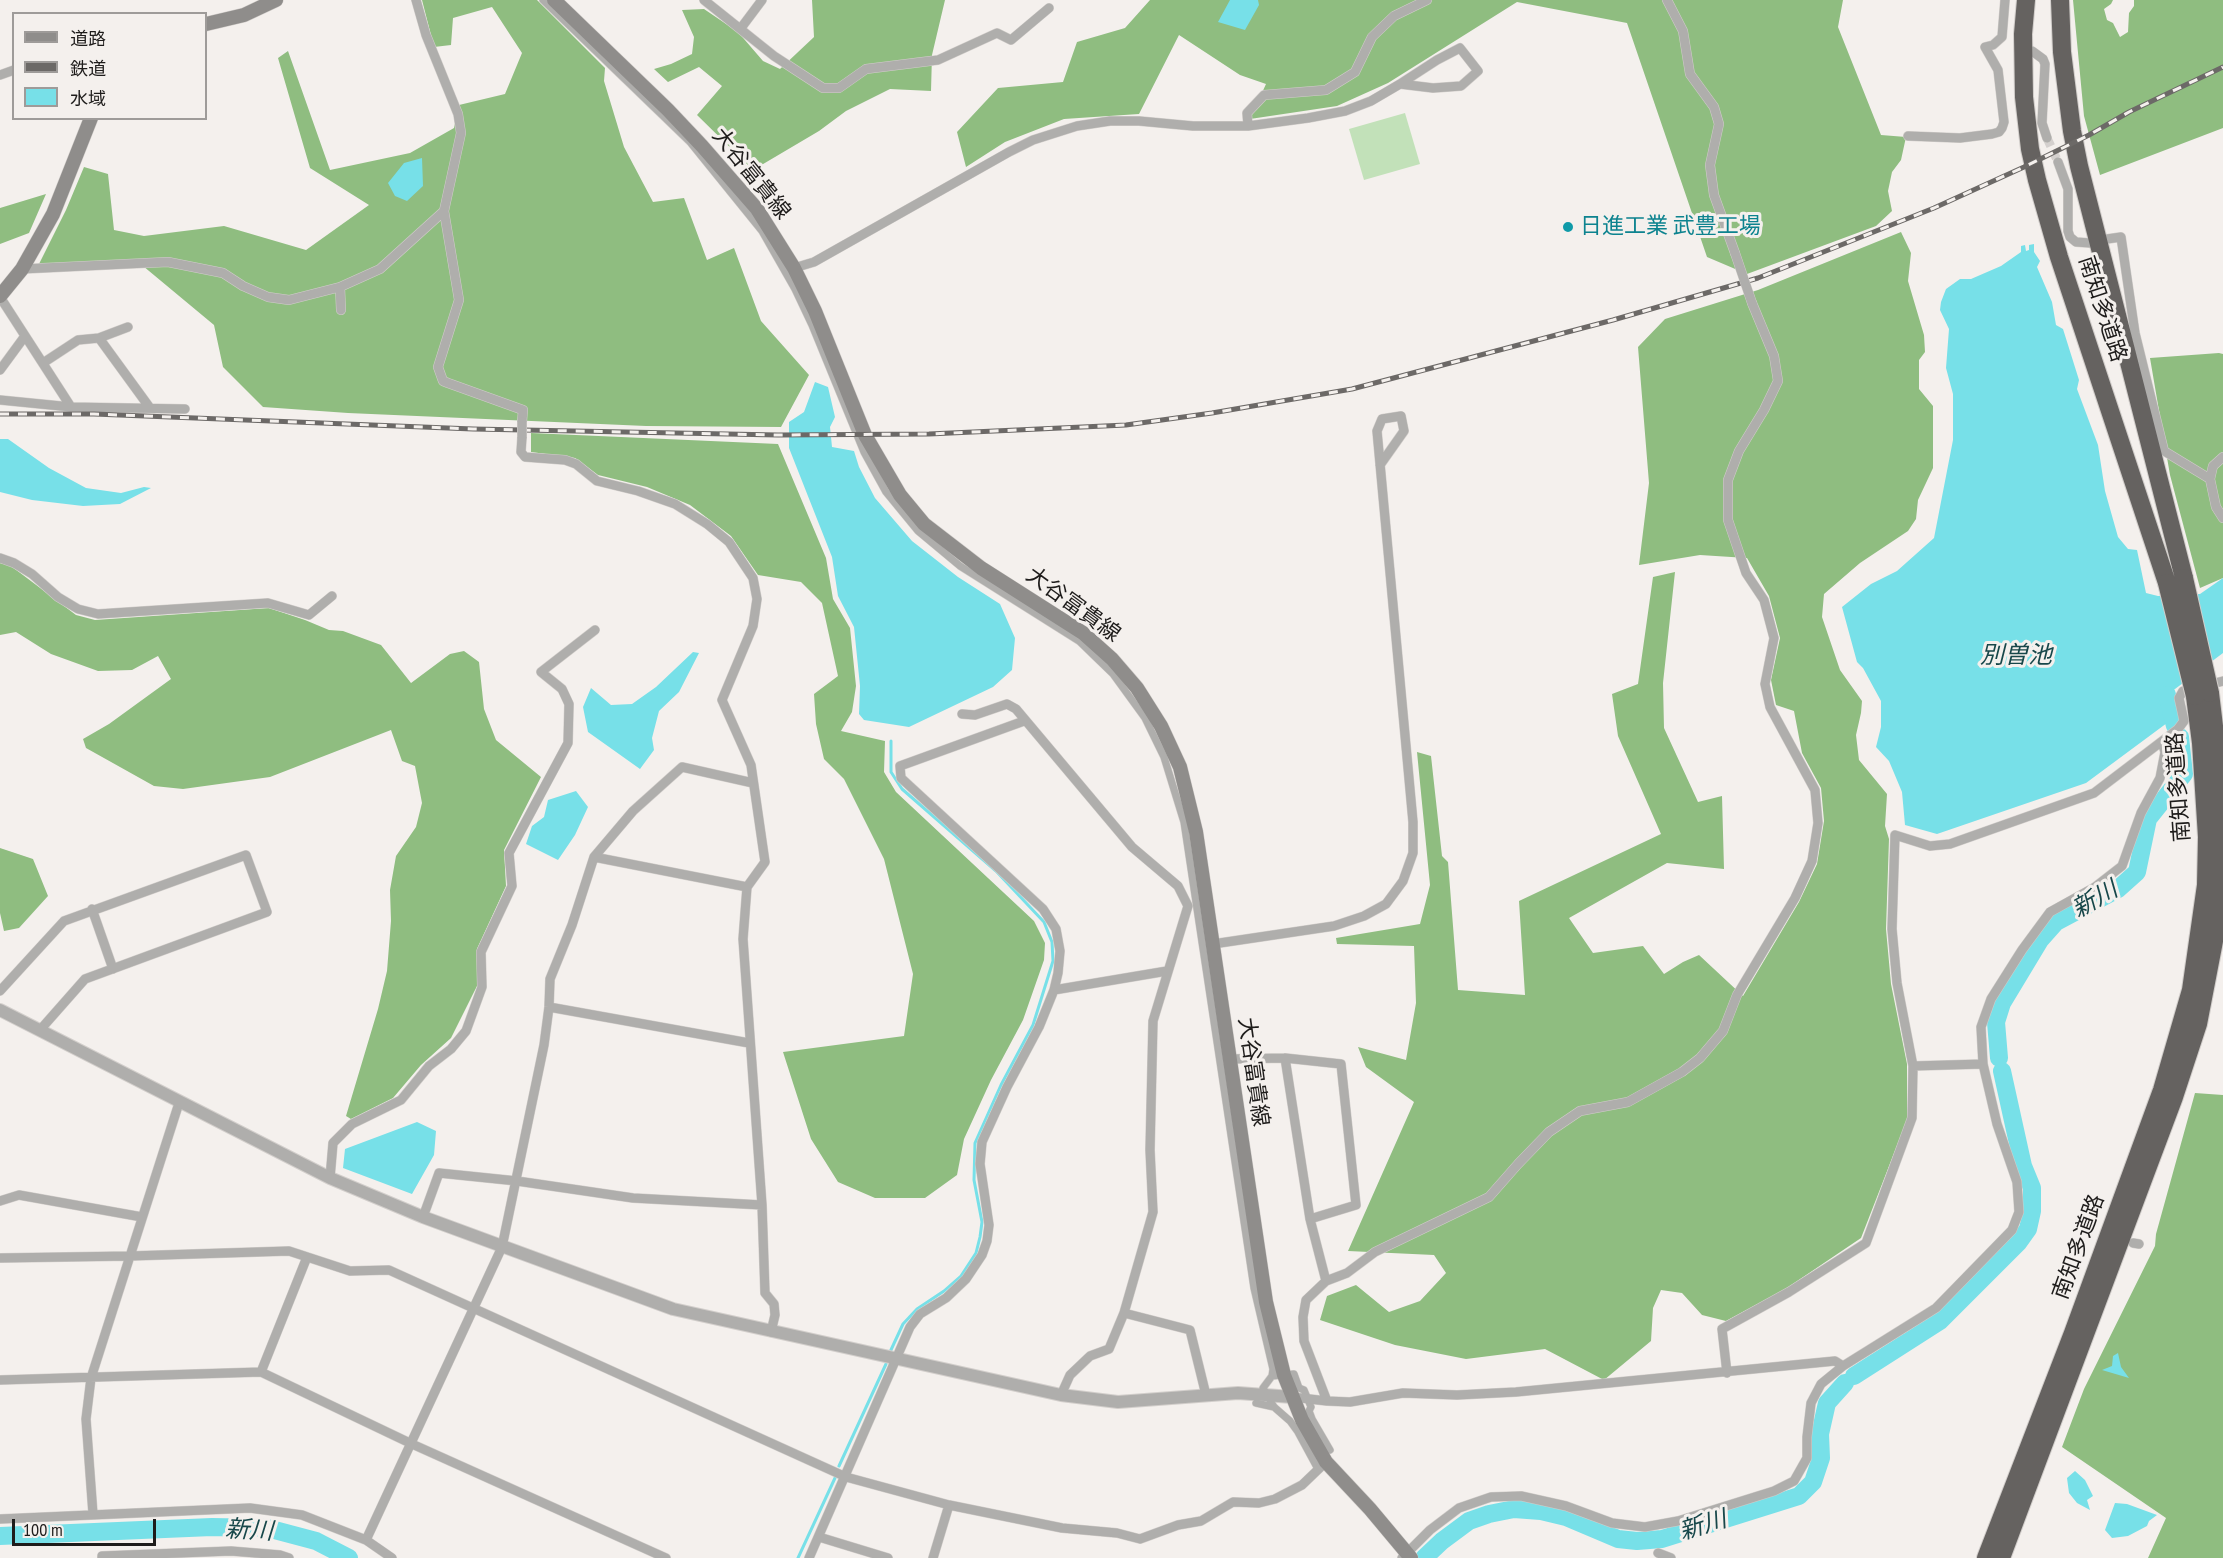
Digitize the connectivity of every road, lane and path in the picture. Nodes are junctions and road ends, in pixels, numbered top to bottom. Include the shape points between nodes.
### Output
1 (276, 0) edge
2 (416, 0) edge
3 (543, 0) edge
4 (554, 0) edge
5 (704, 0) edge
6 (762, 0) edge
7 (1427, 0) edge
8 (1667, 0) edge
9 (2005, 0) edge
10 (2025, 0) edge
11 (2060, 0) edge
12 (1049, 8) dead end
13 (207, 24) edge
14 (741, 28) junction
15 (2002, 37) junction
16 (2013, 40) dead end
17 (2032, 51) dead end
18 (1400, 84) junction
19 (91, 120) edge
20 (1248, 126) junction
21 (1908, 136) dead end
22 (2047, 138) tunnel mouth
23 (2058, 162) tunnel mouth
24 (444, 211) junction
25 (2107, 239) dead end
26 (2090, 243) dead end
27 (794, 268) junction
28 (22, 269) junction
29 (340, 287) junction
30 (0, 296) edge
31 (341, 310) dead end
32 (128, 327) dead end
33 (25, 336) junction
34 (99, 338) junction
35 (43, 363) junction
36 (0, 370) edge
37 (0, 400) edge
38 (71, 407) junction
39 (150, 408) junction
40 (185, 409) dead end
41 (2223, 457) edge
42 (1380, 465) junction
43 (2210, 479) junction
44 (2223, 518) edge
45 (0, 558) edge
46 (2176, 580) junction
47 (332, 596) dead end
48 (595, 630) dead end
49 (2209, 690) edge
50 (962, 714) dead end
51 (1024, 721) junction
52 (2162, 742) junction
53 (753, 783) junction
54 (594, 857) junction
55 (747, 887) junction
56 (92, 909) junction
57 (1213, 944) junction
58 (113, 969) junction
59 (1167, 971) junction
60 (1054, 990) junction
61 (0, 991) edge
62 (549, 1007) junction
63 (0, 1010) edge
64 (40, 1030) junction
65 (749, 1043) junction
66 (1285, 1058) junction
67 (1230, 1059) junction
68 (1983, 1064) junction
69 (1912, 1066) junction
70 (179, 1103) junction
71 (330, 1178) junction
72 (517, 1181) junction
73 (0, 1201) edge
74 (762, 1205) junction
75 (142, 1217) junction
76 (423, 1217) junction
77 (1310, 1219) junction
78 (502, 1247) junction
79 (130, 1256) junction
80 (307, 1257) junction
81 (0, 1258) edge
82 (1326, 1281) junction
83 (475, 1307) junction
84 (1124, 1313) junction
85 (771, 1332) junction
86 (897, 1358) junction
87 (1843, 1366) junction
88 (261, 1372) junction
89 (1727, 1372) junction
90 (1278, 1376) junction
91 (91, 1378) junction
92 (0, 1380) edge
93 (1061, 1395) junction
94 (1206, 1395) junction
95 (1292, 1397) junction
96 (1306, 1398) junction
97 (1327, 1401) junction
98 (1271, 1402) junction
99 (1256, 1403) dead end
100 (1301, 1420) junction
101 (412, 1444) junction
102 (1325, 1460) junction
103 (846, 1477) junction
104 (2031, 1478) junction
105 (949, 1505) junction
106 (93, 1514) junction
107 (0, 1519) edge
108 (819, 1537) junction
109 (366, 1540) junction
110 (1658, 1553) dead end
111 (1407, 1556) edge
112 (102, 1558) edge
113 (289, 1558) edge
114 (392, 1558) edge
115 (666, 1558) edge
116 (809, 1558) edge
117 (888, 1558) edge
118 (933, 1558) edge
119 (1671, 1558) edge
120 (1986, 1558) edge
121 (2001, 1558) edge
122 (2012, 1558) edge

1 - 13 main road via 244,15
2 - 24 street via 426,36 458,114 461,133
3 - 90 street via 690,142 762,231 812,325 864,452 886,492 918,531 960,566 1079,641 1113,674 1145,718 1164,757 1184,822 1254,1288
4 - 27 main road, 大谷富貴線 via 702,146 757,209
5 - 14 street
6 - 14 street
7 - 20 street via 1394,16 1372,38 1355,72 1326,90 1264,95 1247,113
8 - 82 street, bridge via 1683,31 1690,74 1714,107 1719,124 1710,165 1714,195 1774,356 1778,381 1738,451 1728,480 1728,520 1746,573 1764,600 1774,638 1765,684 1770,708 1815,790 1818,823 1812,861 1795,898 1737,995 1723,1031 1700,1058 1628,1102 1580,1111 1549,1132 1489,1197 1375,1252 1347,1273
9 - 15 street
10 - 46 highway, 南知多道路 via 2024,98 2037,180 2059,257
11 - 46 highway, 南知多道路 via 2072,131
12 - 14 street via 1011,40 997,33 938,60 866,69 839,88 823,88 774,56
15 - 16 street
15 - 21 street via 1985,47 2000,80 2004,122 1999,132 1960,138
17 - 22 street via 2045,64 2042,123
18 - 18 street via 1461,86 1478,71 1460,48
18 - 20 street via 1345,111
19 - 28 main road via 53,214
20 - 27 street via 1110,121 1077,126 1033,140 814,262
23 - 26 street via 2067,189 2068,231 2076,242
24 - 29 street via 380,269
24 - 53 street, bridge via 459,300 439,362 443,381 523,410 521,452 525,457 576,464 597,481 675,504 707,524 729,542 753,579 757,599 753,626 722,700 750,765
25 - 43 street via 2121,237 2135,333 2164,450
27 - 57 main road, 大谷富貴線 via 865,435 900,495 924,524 981,568 1083,633 1113,659 1161,726 1189,798
28 - 29 street via 168,262 223,273 268,297 289,300
28 - 30 main road
29 - 31 street
30 - 33 street
32 - 34 street
33 - 35 street
33 - 36 street
34 - 35 street via 78,340
34 - 39 street
35 - 38 street
37 - 38 street
38 - 39 street
39 - 40 street
41 - 43 street via 2213,466
42 - 42 street via 1404,431 1401,416 1382,419 1377,431
42 - 57 street via 1413,853 1403,881 1386,904 1364,916 1334,926
43 - 44 street via 2216,507
45 - 47 street via 14,562 78,609 98,614 268,603 309,615
46 - 49 highway, 南知多道路, bridge
48 - 71 street via 541,672 562,689 569,704 568,742 509,853 512,886 482,952 482,987 466,1031 401,1100 352,1124 333,1143
49 - 52 street via 2183,691 2179,698 2184,721
49 - 104 highway, 南知多道路 via 2222,792 2223,837 2221,886 2208,982 2174,1097
49 - 120 highway, 南知多道路 via 2202,753 2206,885 2191,990 2162,1090
50 - 51 street via 975,715 1007,704
51 - 59 street via 1132,847 1178,886 1188,906
51 - 60 street via 900,765 901,778 1043,909 1056,929 1060,951
52 - 68 street via 2165,752 2160,778 2141,813 2122,866 2095,887 2050,912 2022,950 1984,1017
52 - 69 street via 2094,793 1950,844 1930,846 1895,835 1892,929
53 - 54 street via 682,767 633,811
53 - 55 street via 765,862
54 - 55 street
54 - 62 street via 550,979
55 - 65 street via 743,939
56 - 58 street
56 - 58 street via 246,855 267,912
56 - 61 street via 64,921
57 - 67 main road, 大谷富貴線
58 - 64 street via 85,979
59 - 60 street
59 - 84 street via 1153,1021 1153,1212
60 - 86 street via 982,1142 980,1164 989,1226 982,1255 966,1279 946,1298 920,1314
62 - 65 street
62 - 72 street
63 - 64 street
64 - 70 street
65 - 74 street
66 - 67 street
66 - 77 street
66 - 77 street via 1341,1064 1356,1205
67 - 90 main road, 大谷富貴線
68 - 69 street
68 - 87 street via 1997,1124 2018,1182 2019,1212 2012,1230 1936,1308
69 - 89 street via 1912,1118 1866,1243 1722,1329
70 - 71 street
70 - 75 street
71 - 76 street
72 - 74 street via 633,1198
72 - 76 street via 439,1173
72 - 78 street
73 - 75 street via 19,1195
74 - 85 street via 765,1293 774,1304 775,1315
75 - 79 street
76 - 78 street
77 - 82 street
78 - 83 street
78 - 85 street via 673,1309
79 - 80 street via 289,1251
79 - 81 street
79 - 91 street
80 - 83 street via 350,1271 388,1269
80 - 88 street
82 - 97 street via 1306,1300 1303,1317 1304,1341
83 - 101 street
83 - 103 street
84 - 93 street via 1108,1349 1090,1356 1070,1375
84 - 94 street via 1190,1330
85 - 86 street
86 - 93 street
86 - 103 street
87 - 89 street via 1835,1361
87 - 111 street via 1821,1384 1811,1403 1808,1458 1794,1481 1774,1491 1678,1521 1645,1527 1612,1523 1566,1506 1521,1496 1491,1497 1459,1508 1430,1530
88 - 91 street
88 - 101 street
89 - 97 street via 1516,1392 1403,1393 1350,1402
90 - 95 main road, 大谷富貴線
90 - 96 street via 1294,1374
90 - 98 street via 1263,1388
91 - 92 street
91 - 106 street via 86,1419
93 - 94 street via 1138,1402
94 - 98 street via 1238,1394
95 - 96 street
95 - 98 street
95 - 100 main road, 大谷富貴線
96 - 97 street
96 - 100 street
98 - 99 street
98 - 100 street
100 - 102 main road, 大谷富貴線
101 - 109 street
101 - 115 street
102 - 105 street via 1302,1485 1275,1499 1233,1502 1201,1521 1140,1539
102 - 111 main road, 大谷富貴線
103 - 105 street
103 - 108 street
104 - 121 highway, 南知多道路
104 - 122 highway via 2033,1487
105 - 118 street
106 - 107 street
106 - 109 street via 250,1508 302,1515
108 - 116 street
108 - 117 street
109 - 114 street
110 - 119 street
112 - 113 street via 231,1551

